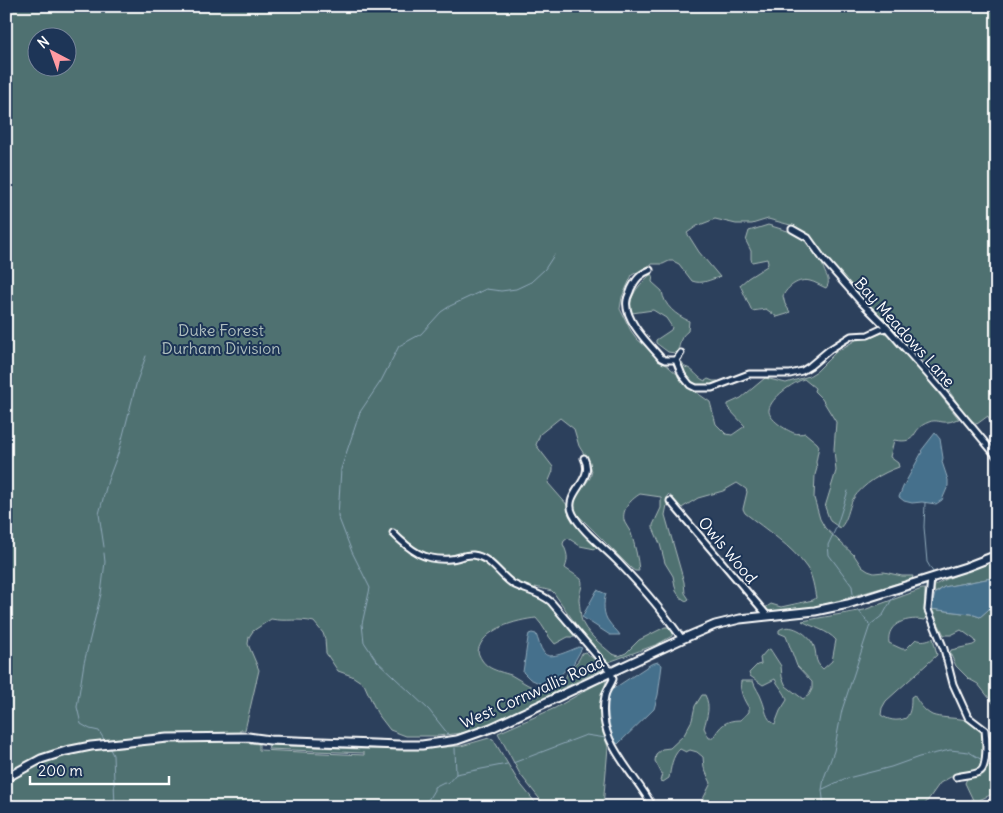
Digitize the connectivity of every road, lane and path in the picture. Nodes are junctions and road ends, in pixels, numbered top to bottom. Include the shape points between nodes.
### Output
1 (792, 229) dead end
2 (650, 270) dead end
3 (887, 328) junction
4 (681, 353) dead end
5 (676, 360) junction
6 (997, 456) edge
7 (584, 458) dead end
8 (670, 501) dead end
9 (393, 533) dead end
10 (997, 555) edge
11 (931, 578) junction
12 (767, 615) junction
13 (682, 639) junction
14 (611, 672) junction
15 (956, 777) dead end
16 (6, 778) edge
17 (653, 807) edge

1 - 3 street, Bay Meadows Lane via 808,238 823,259
2 - 5 street via 640,274 633,286 627,301 628,312 638,331 661,358
3 - 5 street via 868,335 851,336 802,371 749,374 712,388 690,385
3 - 6 street, Bay Meadows Lane
4 - 5 street
7 - 13 street via 587,472 573,496 571,507 578,522 648,594
8 - 12 street, Owls Wood
9 - 14 street via 407,547 433,559 482,557 514,584 542,595
10 - 11 street, West Cornwallis Road
11 - 12 street, West Cornwallis Road via 832,608
11 - 15 street via 928,610 954,684 968,717 985,730 983,770
12 - 13 street, West Cornwallis Road via 727,622
13 - 14 street, West Cornwallis Road
14 - 16 street, West Cornwallis Road via 457,740 399,745 248,737 168,738 66,751 41,759
14 - 17 street via 613,679 604,700 607,734

